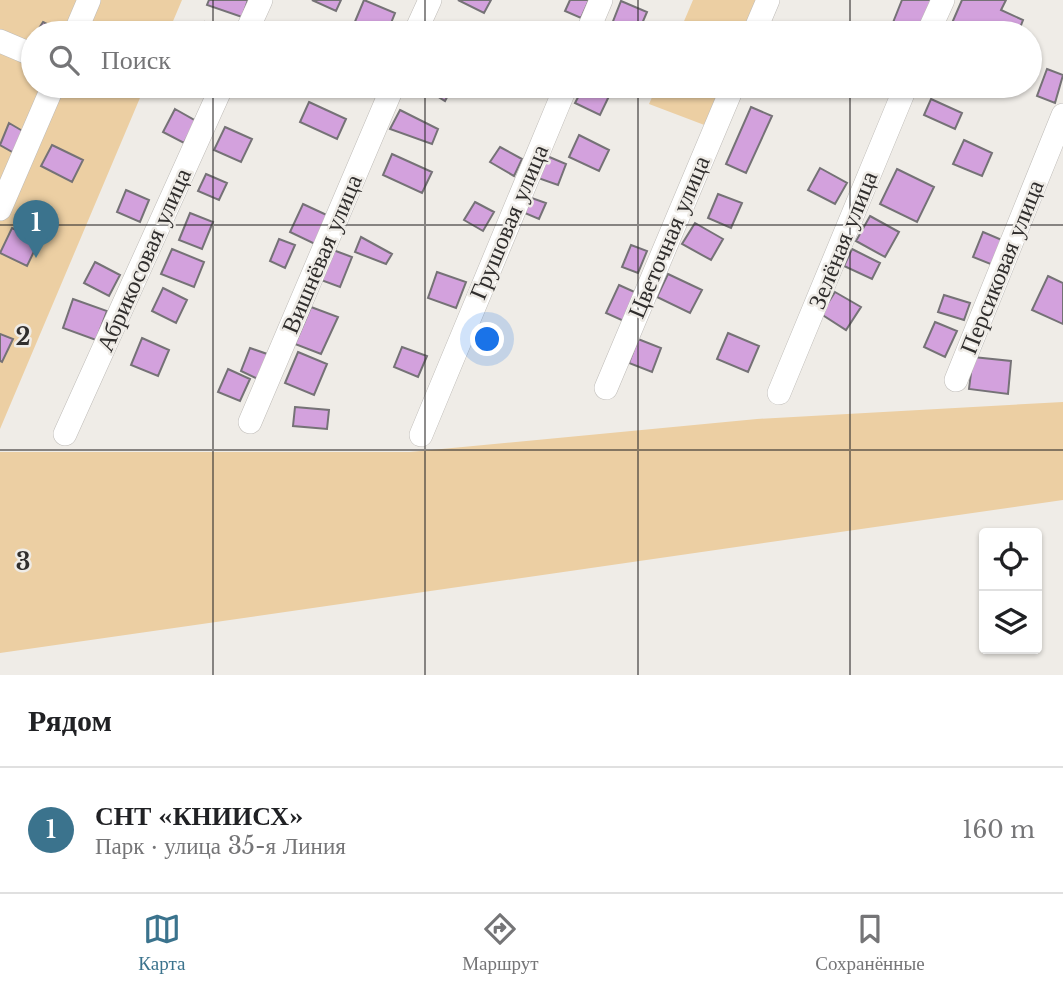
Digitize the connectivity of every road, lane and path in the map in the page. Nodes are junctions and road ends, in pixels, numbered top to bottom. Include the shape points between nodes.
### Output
1 (89, 0) edge
2 (261, 0) edge
3 (430, 0) edge
4 (601, 0) edge
5 (768, 0) edge
6 (943, 0) edge
7 (80, 21) edge
8 (251, 21) edge
9 (420, 21) edge
10 (592, 21) edge
11 (759, 21) edge
12 (933, 21) edge
13 (0, 41) edge
14 (21, 50) edge
15 (46, 98) edge
16 (217, 98) edge
17 (388, 98) edge
18 (561, 98) edge
19 (728, 98) edge
20 (901, 98) edge
21 (1063, 115) edge
22 (6, 178) edge
23 (0, 209) edge
24 (956, 380) dead end
25 (606, 388) dead end
26 (779, 393) dead end
27 (250, 422) dead end
28 (65, 434) dead end
29 (421, 435) dead end

1 - 7 street
2 - 8 street
3 - 9 street
4 - 10 street
5 - 11 street
6 - 12 street
13 - 14 street
15 - 22 street
16 - 28 street, Абрикосовая улица
17 - 27 street, Вишнёвая улица
18 - 29 street, Грушовая улица
19 - 25 street, Цветочная улица
20 - 26 street, Зелёная улица
21 - 24 street, Персиковая улица
22 - 23 street

